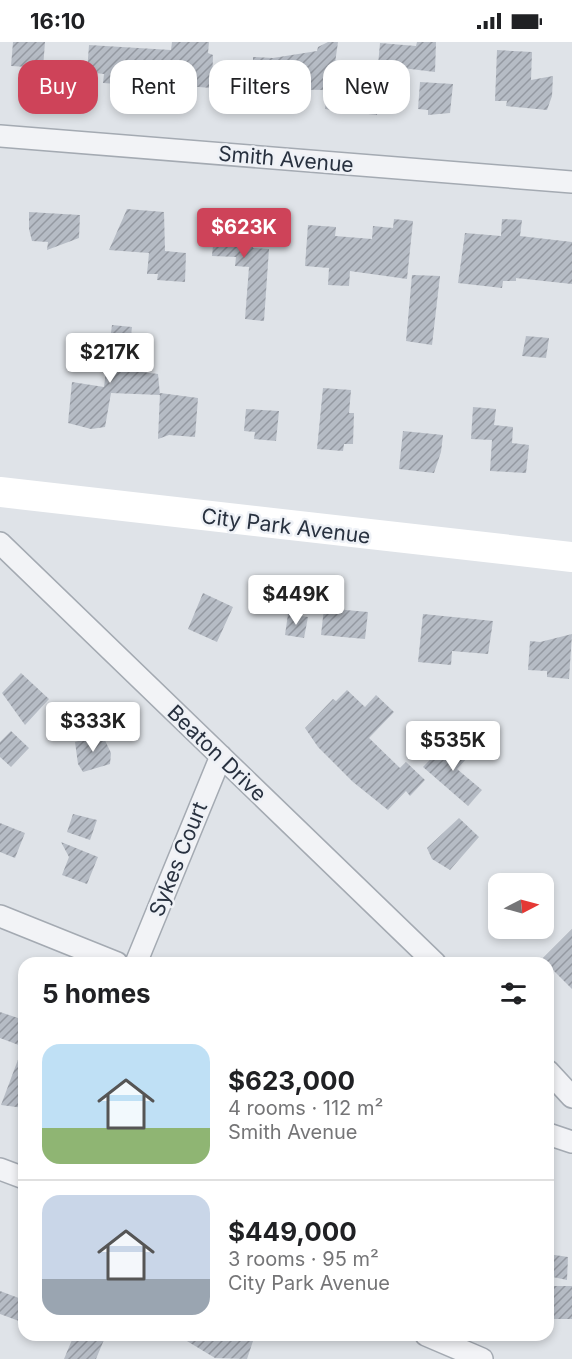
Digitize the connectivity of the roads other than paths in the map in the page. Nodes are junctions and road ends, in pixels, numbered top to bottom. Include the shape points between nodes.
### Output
1 (0, 136) edge
2 (572, 182) edge
3 (0, 492) edge
4 (0, 543) edge
5 (572, 557) edge
6 (220, 756) junction
7 (0, 916) edge
8 (102, 957) edge
9 (138, 957) edge
10 (429, 957) edge
11 (554, 1078) edge
12 (572, 1097) edge
13 (554, 1136) edge
14 (572, 1142) edge
15 (0, 1169) edge
16 (18, 1176) edge
17 (440, 1341) edge
18 (482, 1359) edge

1 - 2 street, Smith Avenue
3 - 5 street, City Park Avenue
4 - 6 street, Beaton Drive
6 - 9 street, Sykes Court
6 - 10 street, Beaton Drive
7 - 8 street
11 - 12 street
13 - 14 street
15 - 16 street
17 - 18 street

